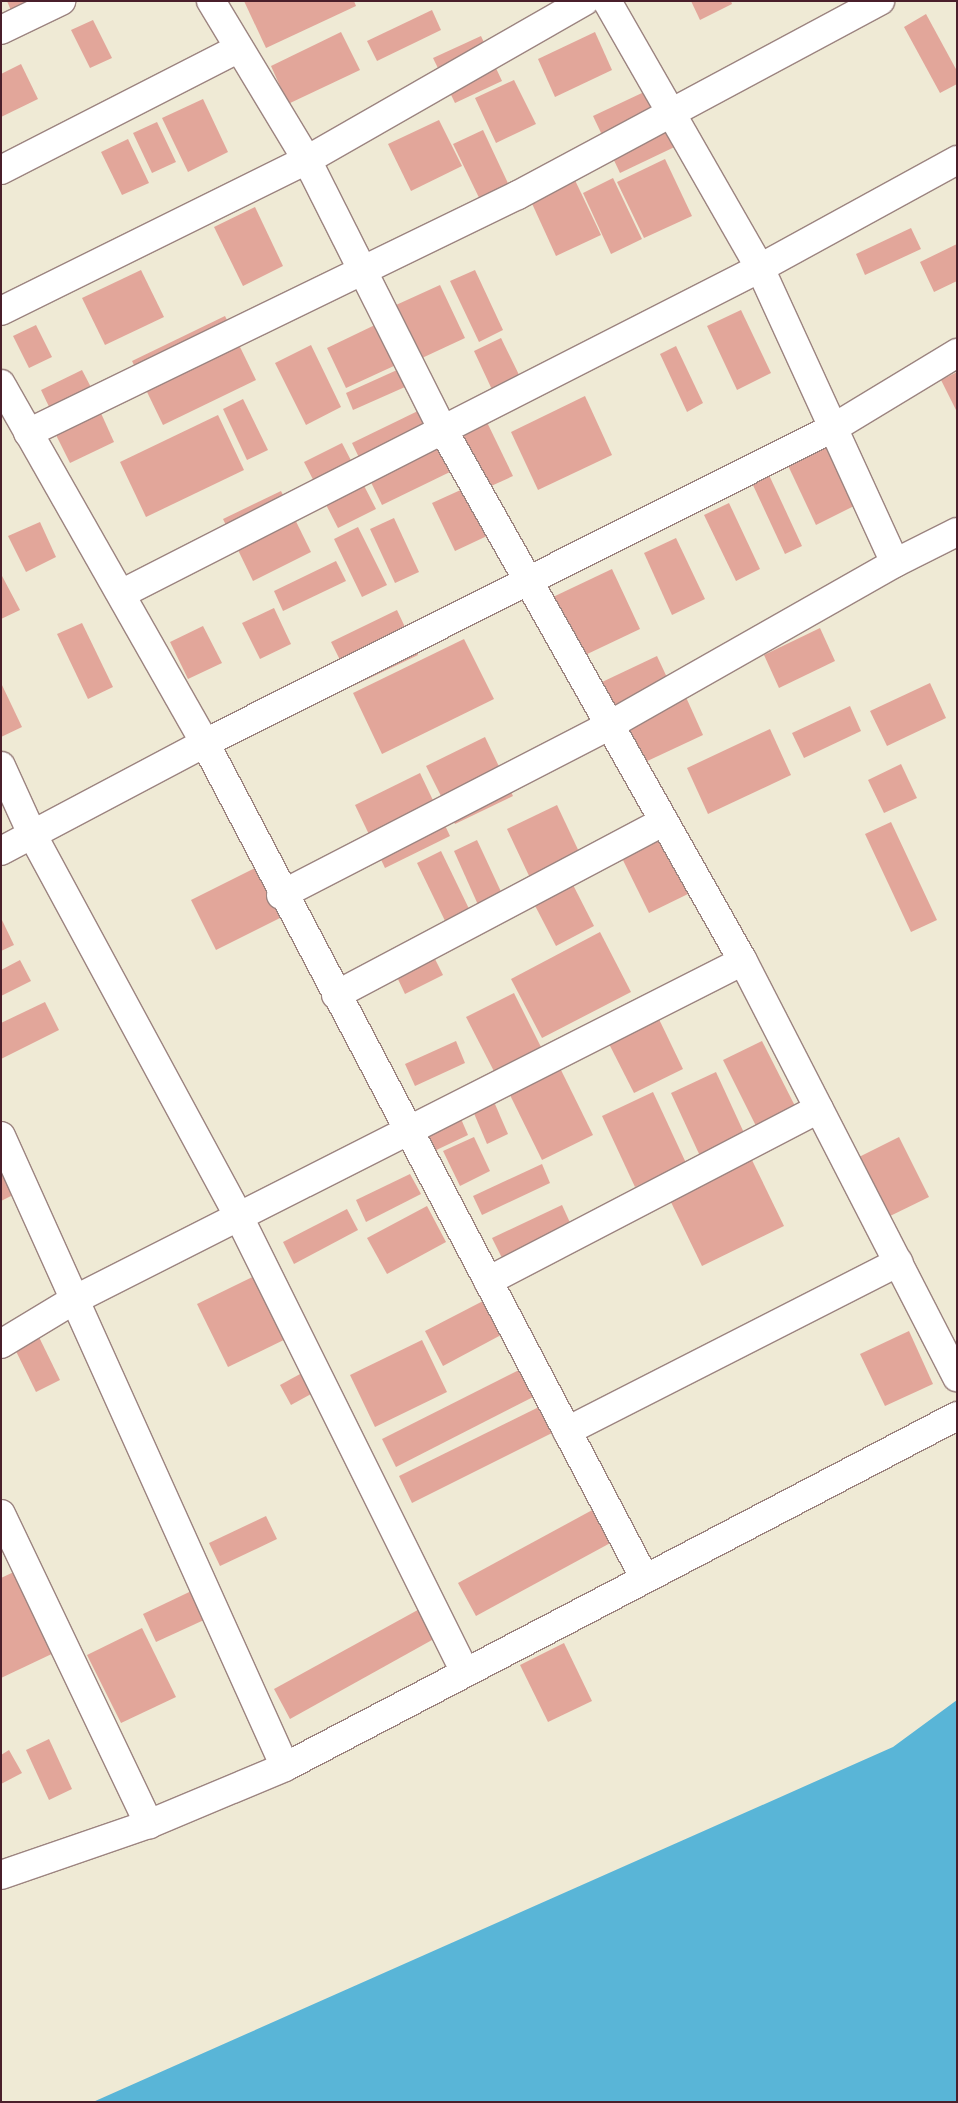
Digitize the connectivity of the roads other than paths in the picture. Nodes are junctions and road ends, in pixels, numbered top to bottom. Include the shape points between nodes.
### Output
1 (61, 1) edge
2 (211, 1) edge
3 (584, 1) edge
4 (607, 1) edge
5 (880, 1) edge
6 (1, 30) edge
7 (240, 48) junction
8 (672, 114) junction
9 (307, 160) junction
10 (957, 160) edge
11 (1, 170) edge
12 (760, 268) junction
13 (362, 273) junction
14 (1, 311) edge
15 (957, 353) edge
16 (1, 384) edge
17 (835, 427) junction
18 (442, 428) junction
19 (28, 433) junction
20 (957, 532) edge
21 (895, 563) junction
22 (528, 583) junction
23 (121, 594) junction
24 (608, 726) junction
25 (205, 743) junction
26 (1, 766) edge
27 (664, 821) junction
28 (32, 834) junction
29 (1, 851) edge
30 (282, 895) junction
31 (743, 961) junction
32 (336, 996) junction
33 (820, 1109) junction
34 (408, 1130) junction
35 (1, 1136) edge
36 (240, 1219) junction
37 (898, 1262) junction
38 (488, 1281) junction
39 (74, 1300) junction
40 (1, 1344) edge
41 (957, 1377) edge
42 (957, 1416) edge
43 (567, 1431) junction
44 (1, 1514) edge
45 (644, 1577) junction
46 (465, 1672) junction
47 (285, 1767) junction
48 (149, 1824) junction
49 (1, 1875) edge

1 - 6 street
2 - 7 street
3 - 9 street
4 - 8 street
5 - 8 street
7 - 9 street
7 - 11 street
8 - 12 street
8 - 13 street
9 - 13 street
9 - 14 street
10 - 12 street
12 - 17 street
12 - 18 street
13 - 18 street
13 - 19 street
15 - 17 street
16 - 19 street
17 - 21 street
17 - 22 street
18 - 22 street
18 - 23 street
19 - 23 street
20 - 21 street
21 - 24 street
22 - 24 street
22 - 25 street
23 - 25 street
24 - 27 street
24 - 30 street
25 - 28 street
25 - 30 street
26 - 28 street
27 - 31 street
27 - 32 street
28 - 29 street
28 - 36 street
30 - 32 street
31 - 33 street
31 - 34 street
32 - 34 street
33 - 37 street
33 - 38 street
34 - 36 street
34 - 38 street
35 - 39 street
36 - 39 street
36 - 46 street
37 - 41 street
37 - 43 street
38 - 43 street
39 - 40 street
39 - 47 street
42 - 45 street
43 - 45 street
44 - 48 street
45 - 46 street
46 - 47 street
47 - 48 street
48 - 49 street

